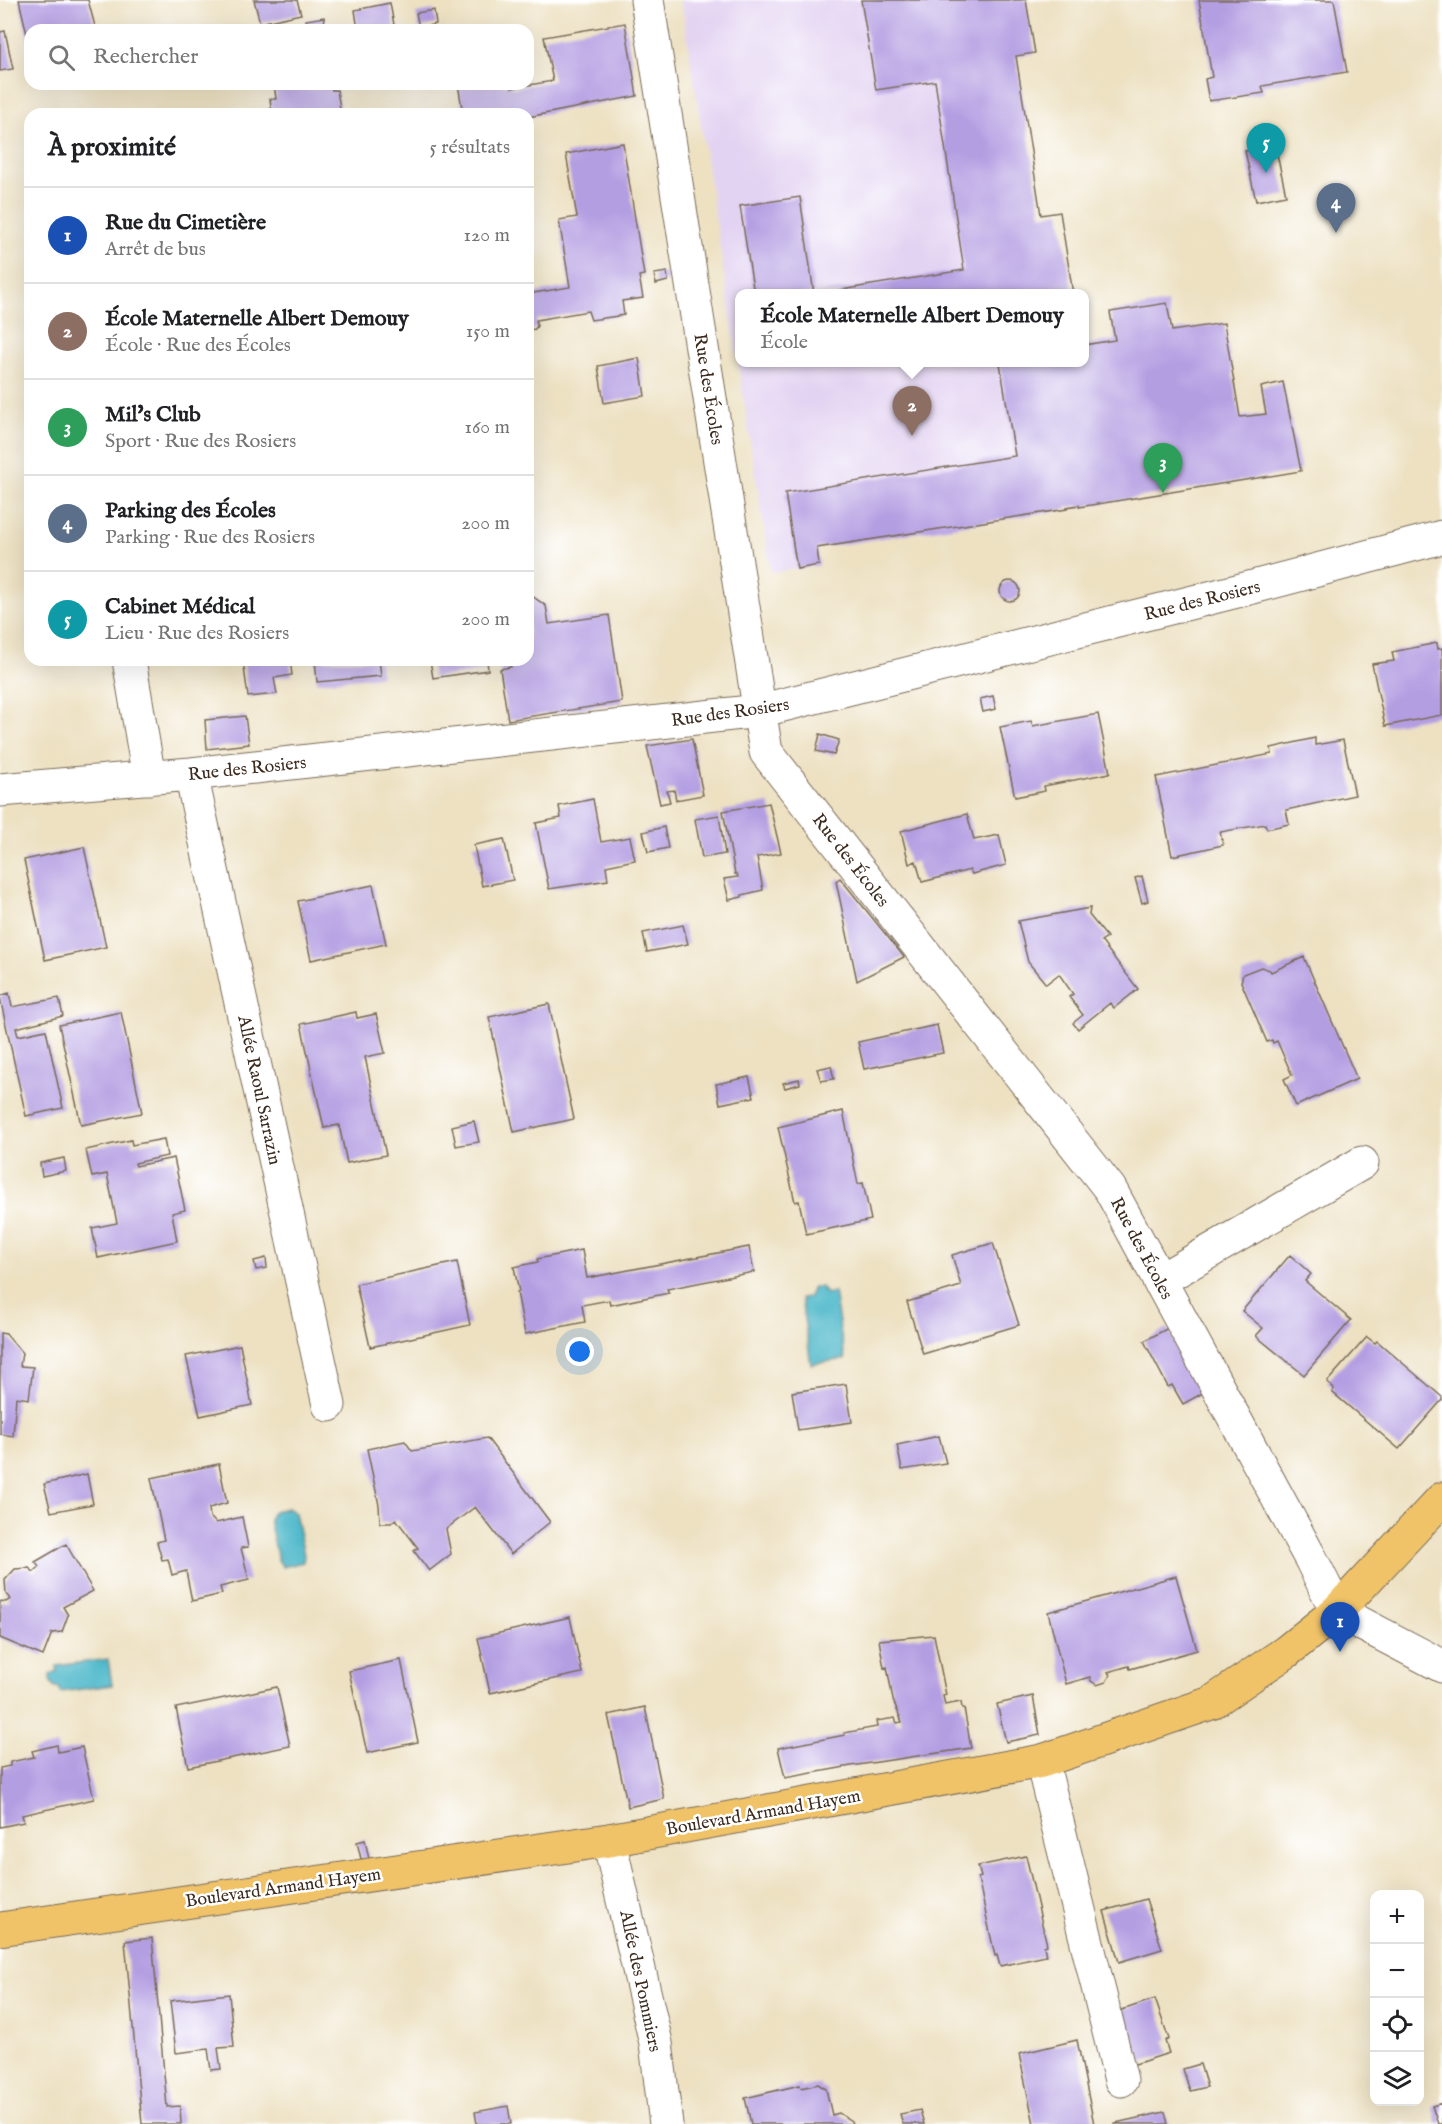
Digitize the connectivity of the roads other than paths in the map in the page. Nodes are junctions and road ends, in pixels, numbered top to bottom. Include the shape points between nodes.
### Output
1 (647, 0) edge
2 (1442, 537) edge
3 (130, 666) edge
4 (759, 711) junction
5 (191, 774) junction
6 (149, 778) junction
7 (0, 789) edge
8 (1362, 1163) dead end
9 (1159, 1281) junction
10 (329, 1405) dead end
11 (1442, 1499) edge
12 (1337, 1611) junction
13 (1442, 1666) edge
14 (1042, 1761) junction
15 (609, 1840) junction
16 (0, 1929) edge
17 (1121, 2080) dead end
18 (666, 2124) edge

1 - 4 street, Rue des Écoles
2 - 4 street, Rue des Rosiers
3 - 6 street
4 - 5 street, Rue des Rosiers
4 - 9 street, Rue des Écoles via 766,752 1110,1189
5 - 6 street, Rue des Rosiers
5 - 10 street, Allée Raoul Sarrazin
6 - 7 street, Rue des Rosiers
8 - 9 street
9 - 12 street, Rue des Écoles
11 - 12 main road, Boulevard Armand Hayem
12 - 13 street
12 - 14 main road, Boulevard Armand Hayem via 1286,1652 1211,1703
14 - 15 main road, Boulevard Armand Hayem
14 - 17 street
15 - 16 main road, Boulevard Armand Hayem
15 - 18 street, Allée des Pommiers via 656,2043

